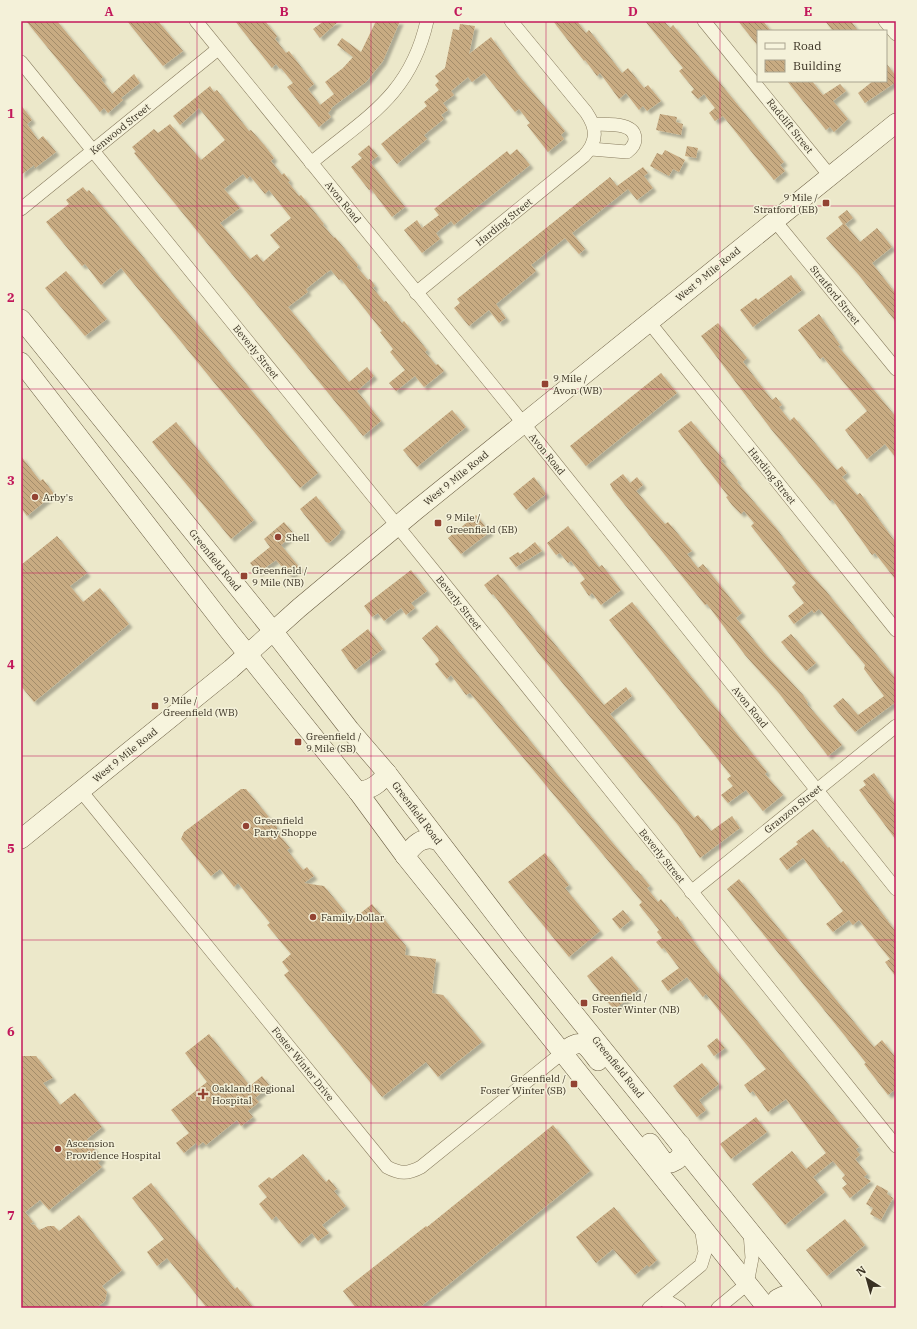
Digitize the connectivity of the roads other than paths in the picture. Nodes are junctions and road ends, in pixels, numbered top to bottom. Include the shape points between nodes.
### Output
1 (196, 21) edge
2 (427, 21) edge
3 (511, 21) edge
4 (704, 21) edge
5 (885, 21) edge
6 (896, 34) edge
7 (218, 49) junction
8 (21, 62) edge
9 (896, 123) edge
10 (594, 124) junction
11 (591, 149) junction
12 (93, 150) junction
13 (311, 162) junction
14 (830, 176) junction
15 (21, 208) edge
16 (775, 221) junction
17 (416, 292) junction
18 (21, 319) edge
19 (649, 322) junction
20 (21, 362) edge
21 (896, 369) edge
22 (95, 411) junction
23 (523, 423) junction
24 (68, 424) junction
25 (146, 474) junction
26 (120, 490) junction
27 (396, 525) junction
28 (896, 630) edge
29 (273, 631) junction
30 (248, 654) junction
31 (896, 726) edge
32 (387, 773) junction
33 (816, 790) junction
34 (80, 791) junction
35 (358, 792) junction
36 (21, 839) edge
37 (436, 840) junction
38 (405, 856) junction
39 (896, 888) edge
40 (690, 892) junction
41 (562, 1053) junction
42 (587, 1084) junction
43 (675, 1138) junction
44 (896, 1146) edge
45 (701, 1226) junction
46 (750, 1232) junction
47 (747, 1284) junction
48 (660, 1299) junction
49 (649, 1308) edge
50 (679, 1308) edge
51 (718, 1308) edge
52 (767, 1308) edge
53 (772, 1308) edge
54 (797, 1308) edge
55 (812, 1308) edge

1 - 7 street, Avon Road
2 - 13 street via 415,60 394,92 372,114
3 - 10 street
4 - 14 street, Radclift Street
5 - 6 street
7 - 12 street, Kenwood Street
7 - 13 street, Avon Road
8 - 12 street, Beverly Street
9 - 14 main road, West 9 Mile Road
10 - 11 street via 595,137
10 - 11 street via 624,126 631,130 635,139 634,145 627,152
11 - 17 street, Harding Street
12 - 15 street, Kenwood Street
12 - 27 street, Beverly Street
13 - 17 street, Avon Road
14 - 16 main road, West 9 Mile Road
16 - 19 main road, West 9 Mile Road
16 - 21 street, Stratford Street
17 - 23 street, Avon Road
18 - 22 main road, Greenfield Road
19 - 23 main road, West 9 Mile Road
19 - 28 street, Harding Street
20 - 24 main road
22 - 24 main road via 83,422
22 - 25 main road, Greenfield Road
23 - 27 main road, West 9 Mile Road
23 - 33 street, Avon Road
24 - 26 main road
25 - 26 main road via 133,474 123,480
25 - 29 main road, Greenfield Road
26 - 30 main road
27 - 29 main road, West 9 Mile Road
27 - 40 street, Beverly Street
29 - 30 main road, West 9 Mile Road
29 - 32 main road, Greenfield Road
30 - 34 main road, West 9 Mile Road
30 - 35 main road
31 - 33 street, Granzon Street
32 - 35 main road via 369,790
32 - 37 main road, Greenfield Road
33 - 39 street, Avon Road
33 - 40 street, Granzon Street
34 - 36 main road, West 9 Mile Road
34 - 41 street, Foster Winter Drive via 387,1167 397,1173 412,1172 421,1167
35 - 38 main road
37 - 38 main road via 422,840
37 - 43 main road, Greenfield Road
38 - 41 main road
40 - 44 street, Beverly Street
41 - 42 main road
41 - 43 main road via 579,1042 584,1044 640,1114
42 - 43 main road via 606,1088 664,1162 678,1160 682,1153
42 - 45 main road
43 - 46 main road, Greenfield Road
45 - 47 main road
45 - 48 street via 705,1252 701,1265
46 - 47 street via 752,1258
46 - 55 main road, Greenfield Road
47 - 51 street
47 - 52 main road
48 - 49 street
48 - 50 street
53 - 54 main road via 777,1299 783,1296

